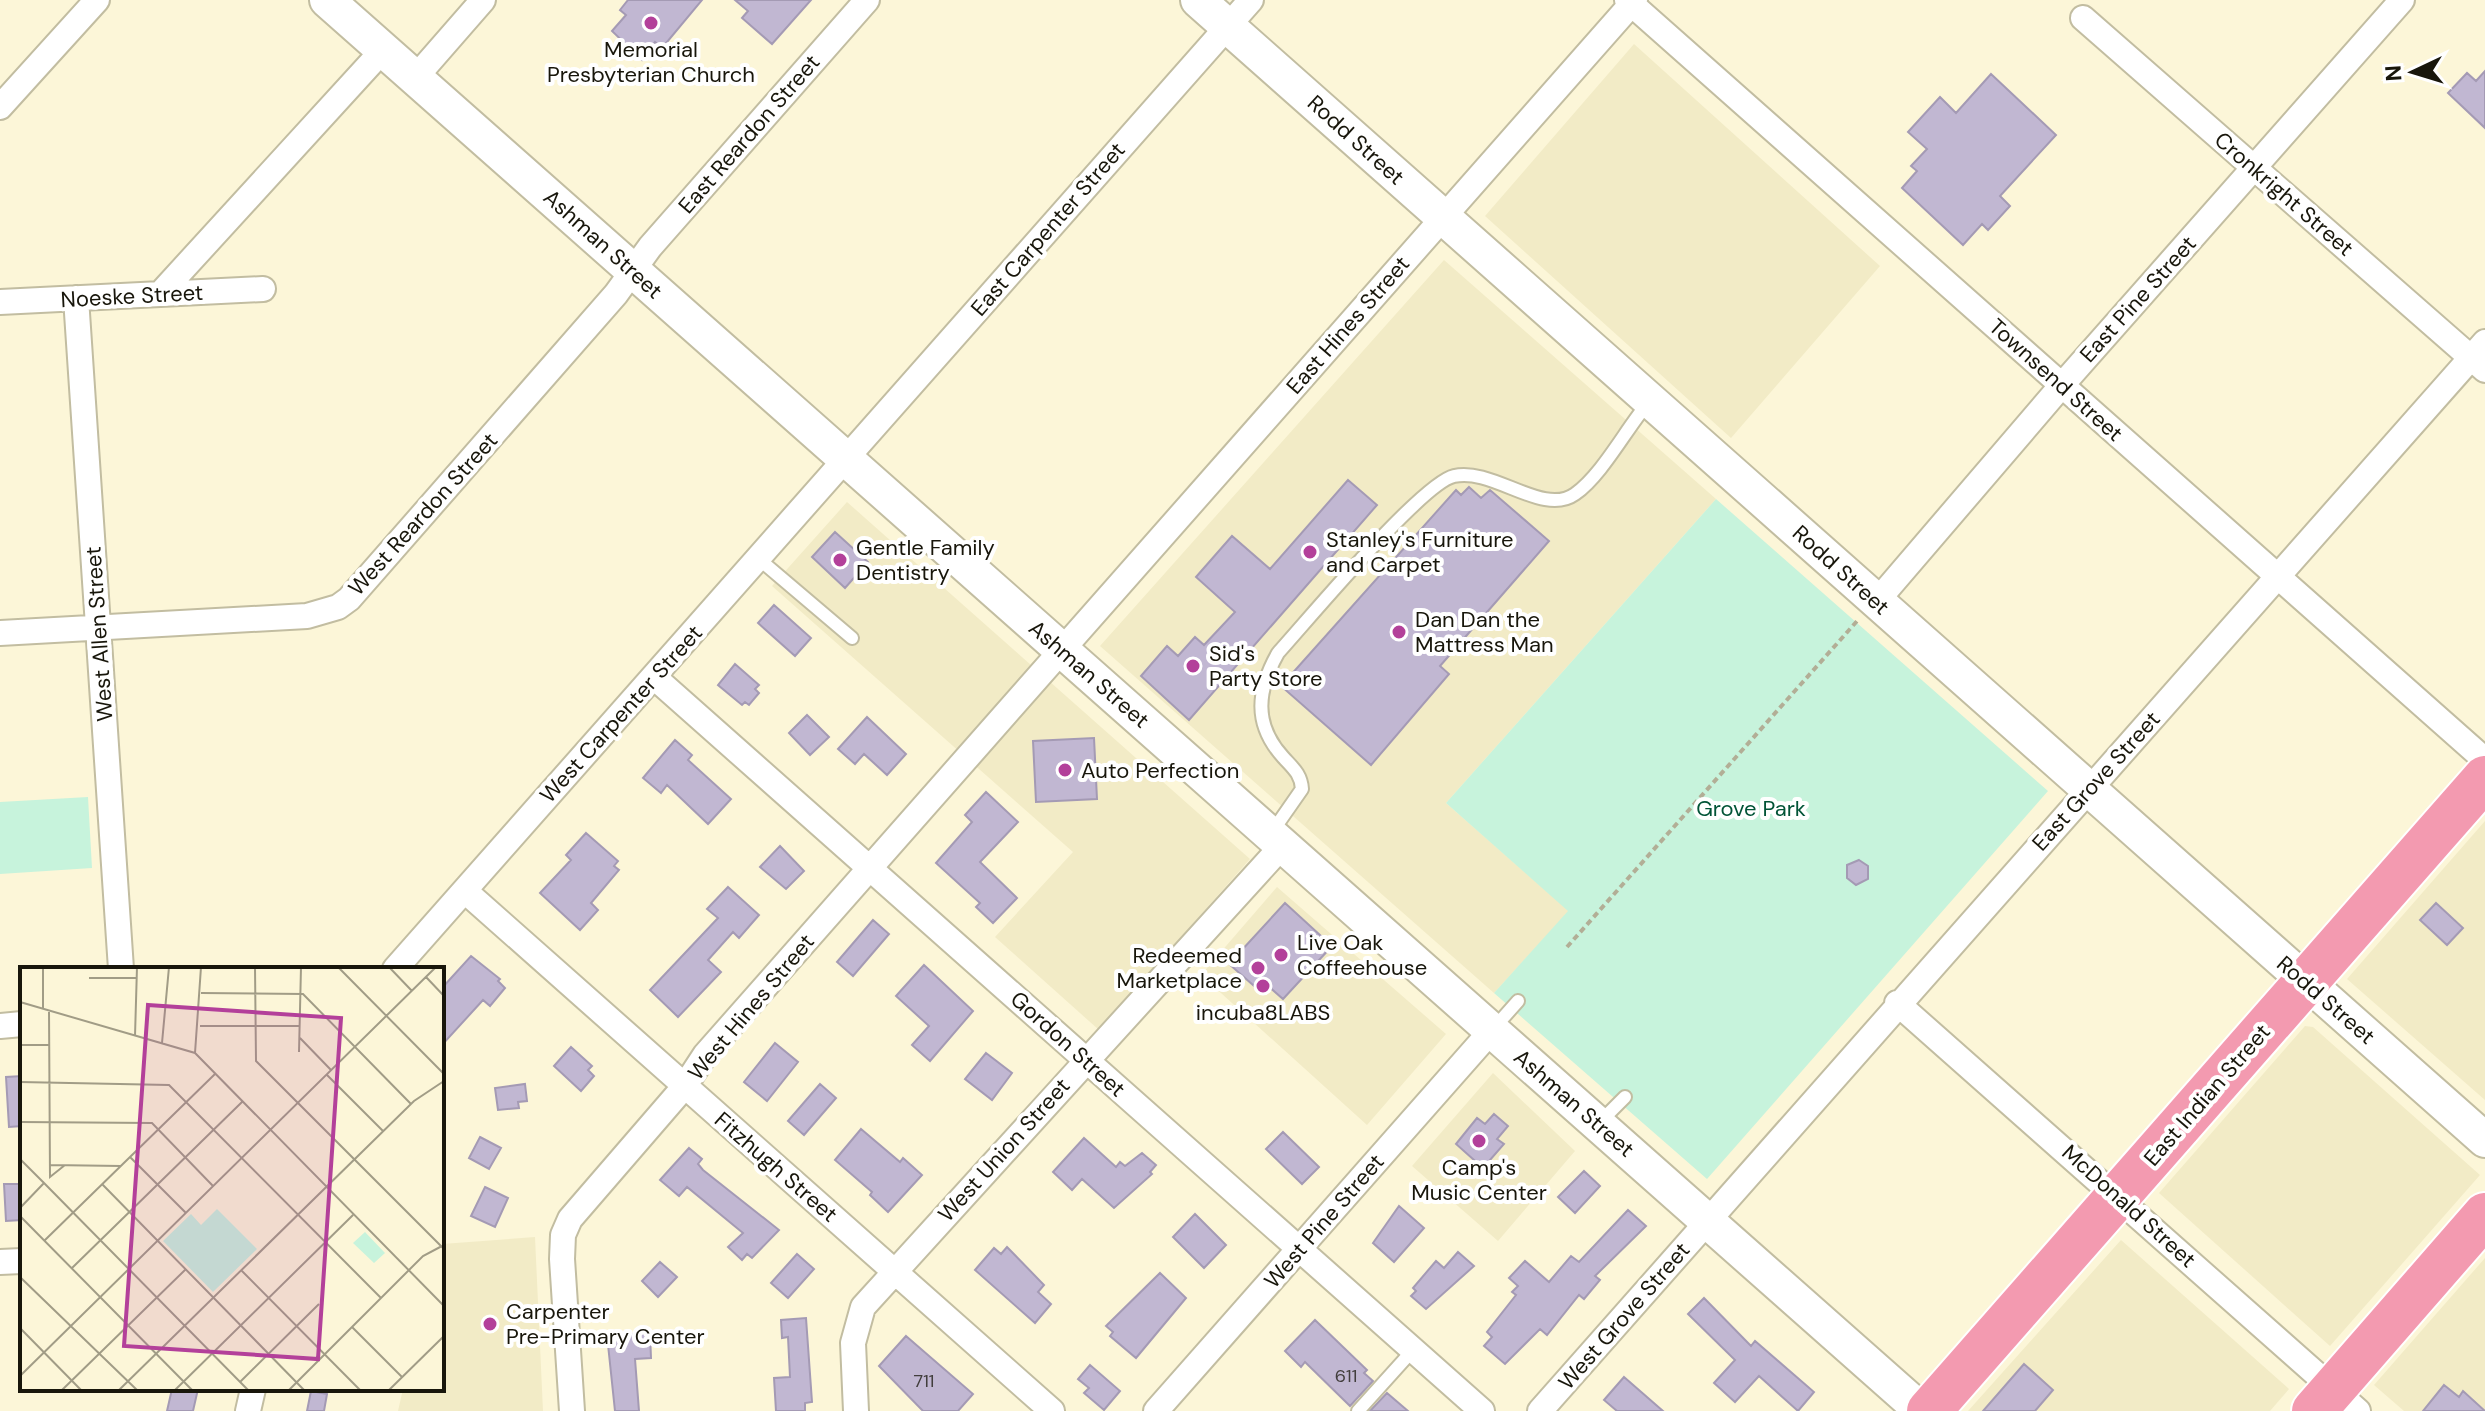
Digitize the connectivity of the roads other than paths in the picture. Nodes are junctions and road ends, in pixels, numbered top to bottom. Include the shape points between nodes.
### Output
1 (97, 0) edge
2 (327, 0) edge
3 (483, 0) edge
4 (867, 0) edge
5 (1198, 0) edge
6 (1251, 0) edge
7 (2402, 0) edge
8 (1631, 1) edge
9 (2083, 18) dead end
10 (1227, 26) junction
11 (383, 50) junction
12 (415, 78) junction
13 (0, 107) edge
14 (2254, 168) junction
15 (1443, 218) junction
16 (633, 271) junction
17 (263, 289) dead end
18 (160, 294) junction
19 (76, 298) junction
20 (0, 302) edge
21 (2480, 356) edge
22 (2062, 385) junction
23 (1650, 401) junction
24 (846, 459) junction
25 (759, 559) junction
26 (2279, 578) junction
27 (1868, 611) junction
28 (98, 628) junction
29 (0, 633) edge
30 (852, 638) dead end
31 (1062, 650) junction
32 (654, 677) junction
33 (2485, 760) edge
34 (2485, 778) edge
35 (2089, 790) junction
36 (1276, 840) junction
37 (870, 869) junction
38 (465, 891) junction
39 (121, 967) edge
40 (397, 967) edge
41 (2306, 983) junction
42 (1518, 1001) dead end
43 (1897, 1003) junction
44 (20, 1024) edge
45 (0, 1026) edge
46 (1492, 1030) junction
47 (1085, 1059) junction
48 (684, 1087) junction
49 (1625, 1097) dead end
50 (1598, 1125) junction
51 (2485, 1140) edge
52 (2118, 1196) junction
53 (2485, 1215) edge
54 (1707, 1221) junction
55 (1299, 1249) junction
56 (20, 1261) edge
57 (0, 1262) edge
58 (894, 1272) junction
59 (1413, 1350) junction
60 (253, 1391) edge
61 (2335, 1404) edge
62 (248, 1411) edge
63 (572, 1411) edge
64 (856, 1411) edge
65 (1052, 1411) edge
66 (1156, 1411) edge
67 (1358, 1411) edge
68 (1482, 1411) edge
69 (1540, 1411) edge
70 (1922, 1411) edge
71 (1929, 1411) edge

1 - 13 street
2 - 11 street, Ashman Street
3 - 12 street
4 - 16 street, East Reardon Street
5 - 10 street, Rodd Street
6 - 10 street, East Carpenter Street
7 - 14 street, East Pine Street
8 - 15 street, East Hines Street
8 - 22 street, Townsend Street
9 - 14 street, Cronkright Street
10 - 15 street, Rodd Street
10 - 24 street, East Carpenter Street
11 - 12 street, Ashman Street
11 - 18 street
12 - 16 street, Ashman Street
14 - 21 street, Cronkright Street
14 - 22 street, East Pine Street
15 - 23 street, Rodd Street
15 - 31 street, East Hines Street
16 - 24 street, Ashman Street
16 - 28 street, West Reardon Street via 338,607 307,616
17 - 18 street, Noeske Street
18 - 19 street, Noeske Street
19 - 20 street, Noeske Street
19 - 28 street, West Allen Street
21 - 26 street, East Grove Street
22 - 26 street, Townsend Street
22 - 27 street, East Pine Street
23 - 27 street, Rodd Street
23 - 36 lane via 1575,495 1550,502 1500,481 1455,475 1438,483 1278,653 1265,677 1262,723 1269,742 1301,777 1302,789
24 - 25 street, West Carpenter Street
24 - 31 street, Ashman Street
25 - 30 lane
25 - 32 street, West Carpenter Street
26 - 33 street, Townsend Street
26 - 35 street, East Grove Street
27 - 35 street, Rodd Street
28 - 29 street, West Reardon Street
28 - 39 street, West Allen Street
31 - 36 street, Ashman Street
31 - 37 street, West Hines Street
32 - 37 street, Gordon Street
32 - 38 street, West Carpenter Street
34 - 41 highway, East Indian Street
35 - 41 street, Rodd Street
35 - 43 street, East Grove Street
36 - 46 street, Ashman Street
36 - 47 street, West Union Street
37 - 47 street, Gordon Street
37 - 48 street, West Hines Street via 705,1055
38 - 40 street, West Carpenter Street
38 - 48 street, Fitzhugh Street
41 - 51 street, Rodd Street
41 - 52 highway, East Indian Street
42 - 46 lane
43 - 52 street, McDonald Street
43 - 54 street, East Grove Street
44 - 45 street
46 - 50 street, Ashman Street
46 - 55 street, West Pine Street
47 - 55 street, Gordon Street
47 - 58 street, West Union Street
48 - 58 street, Fitzhugh Street
48 - 63 street, West Hines Street via 581,1204 563,1235
49 - 50 lane
50 - 54 street, Ashman Street
52 - 61 street, McDonald Street
52 - 71 highway, East Indian Street
53 - 61 highway
54 - 69 street, West Grove Street
54 - 70 street, Ashman Street
55 - 59 street, Gordon Street
55 - 66 street, West Pine Street
56 - 57 street
58 - 64 street, West Union Street via 858,1320 853,1353
58 - 65 street, Fitzhugh Street
59 - 67 lane
59 - 68 street, Gordon Street
60 - 62 street

